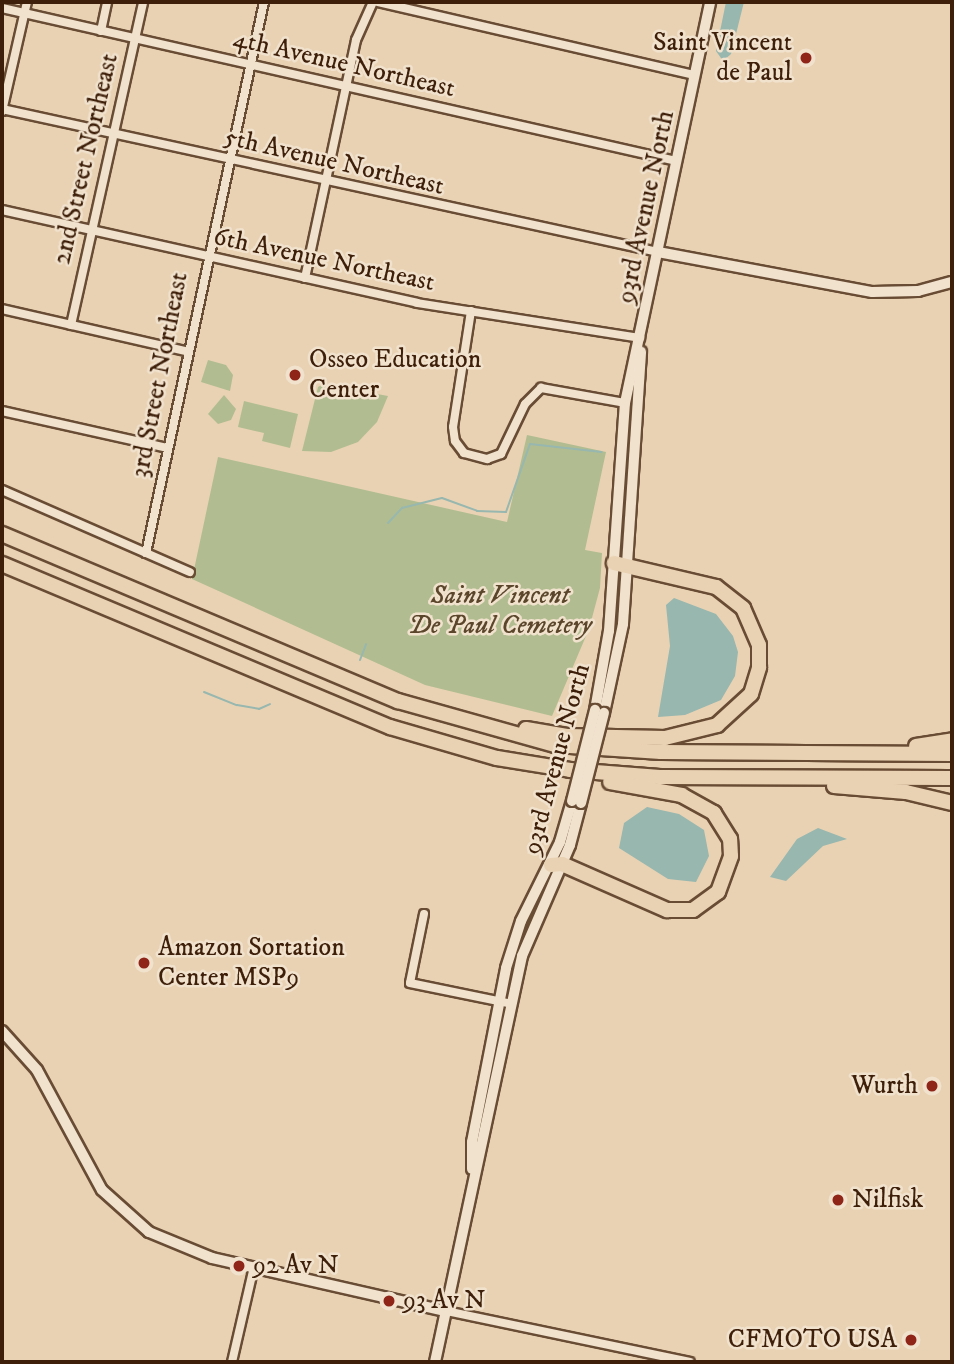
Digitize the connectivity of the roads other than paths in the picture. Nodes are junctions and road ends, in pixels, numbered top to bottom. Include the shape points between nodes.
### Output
1 (27, 2) edge
2 (107, 2) edge
3 (143, 2) edge
4 (264, 2) edge
5 (375, 2) edge
6 (710, 2) edge
7 (2, 8) edge
8 (23, 13) junction
9 (101, 31) junction
10 (135, 38) junction
11 (249, 64) junction
12 (695, 75) junction
13 (345, 86) junction
14 (2, 110) edge
15 (113, 134) junction
16 (228, 160) junction
17 (677, 161) junction
18 (325, 182) junction
19 (2, 210) edge
20 (90, 229) junction
21 (658, 252) junction
22 (206, 256) junction
23 (305, 278) junction
24 (952, 282) edge
25 (2, 309) edge
26 (471, 311) junction
27 (71, 325) junction
28 (640, 338) junction
29 (187, 351) junction
30 (625, 403) junction
31 (2, 411) edge
32 (167, 448) junction
33 (2, 490) edge
34 (2, 534) edge
35 (146, 553) junction
36 (2, 564) edge
37 (621, 564) junction
38 (190, 572) dead end
39 (452, 719) junction
40 (952, 740) edge
41 (789, 752) junction
42 (952, 754) edge
43 (551, 767) junction
44 (739, 777) junction
45 (952, 778) edge
46 (952, 803) edge
47 (556, 865) junction
48 (424, 914) dead end
49 (498, 1002) junction
50 (512, 1004) junction
51 (2, 1031) edge
52 (472, 1181) junction
53 (254, 1267) junction
54 (446, 1311) junction
55 (232, 1362) edge
56 (435, 1362) edge
57 (690, 1362) edge

1 - 8 street
2 - 9 street
3 - 10 street, 2nd Street Northeast
4 - 11 street, 3rd Street Northeast
5 - 12 street
5 - 13 street via 358,33
6 - 12 street, 93rd Avenue North
7 - 8 street, 4th Avenue Northeast
8 - 9 street, 4th Avenue Northeast
8 - 14 street
9 - 10 street, 4th Avenue Northeast
10 - 11 street, 4th Avenue Northeast
10 - 15 street, 2nd Street Northeast
11 - 13 street, 4th Avenue Northeast
11 - 16 street, 3rd Street Northeast
12 - 17 street, 93rd Avenue North
13 - 17 street, 4th Avenue Northeast
13 - 18 street
14 - 15 street, 5th Avenue Northeast
15 - 16 street, 5th Avenue Northeast
15 - 20 street, 2nd Street Northeast
16 - 18 street, 5th Avenue Northeast
16 - 22 street, 3rd Street Northeast
17 - 21 street, 93rd Avenue North
18 - 21 street, 5th Avenue Northeast
18 - 23 street
19 - 20 street, 6th Avenue Northeast
20 - 22 street, 6th Avenue Northeast
20 - 27 street, 2nd Street Northeast
21 - 24 street via 872,292 918,291
21 - 28 street, 93rd Avenue North
22 - 23 street, 6th Avenue Northeast
22 - 29 street, 3rd Street Northeast
23 - 26 street, 6th Avenue Northeast
25 - 27 street
26 - 28 street, 6th Avenue Northeast
26 - 30 street via 453,427 455,441 464,453 487,459 501,454 524,404 541,388
27 - 29 street
28 - 30 street, 93rd Avenue North
28 - 37 street, 93rd Avenue North
29 - 32 street, 3rd Street Northeast
30 - 37 street, 93rd Avenue North
31 - 32 street
32 - 35 street, 3rd Street Northeast
33 - 35 street
34 - 39 highway via 323,670
35 - 38 street
36 - 43 highway via 390,727 447,745
37 - 39 highway via 716,587 743,608 759,645 760,667 751,694 732,716 718,725 665,738 568,736
37 - 47 street, 93rd Avenue North, bridge via 620,644
39 - 41 highway via 586,750
40 - 41 highway
41 - 42 highway
43 - 44 highway via 626,775
43 - 47 highway via 698,801 714,813 730,839 727,873 718,892 693,910 667,910
44 - 45 highway
44 - 46 highway via 906,792
47 - 49 street, 93rd Avenue North via 514,939
47 - 50 street, 93rd Avenue North via 528,938
48 - 49 street via 410,983
49 - 50 street
49 - 52 street, 93rd Avenue North via 472,1142
50 - 52 street, 93rd Avenue North via 493,1104
51 - 53 street via 37,1070 83,1161 116,1206 177,1247
52 - 54 street, 93rd Avenue North
53 - 54 street
53 - 55 street
54 - 56 street, 93rd Avenue North
54 - 57 street

